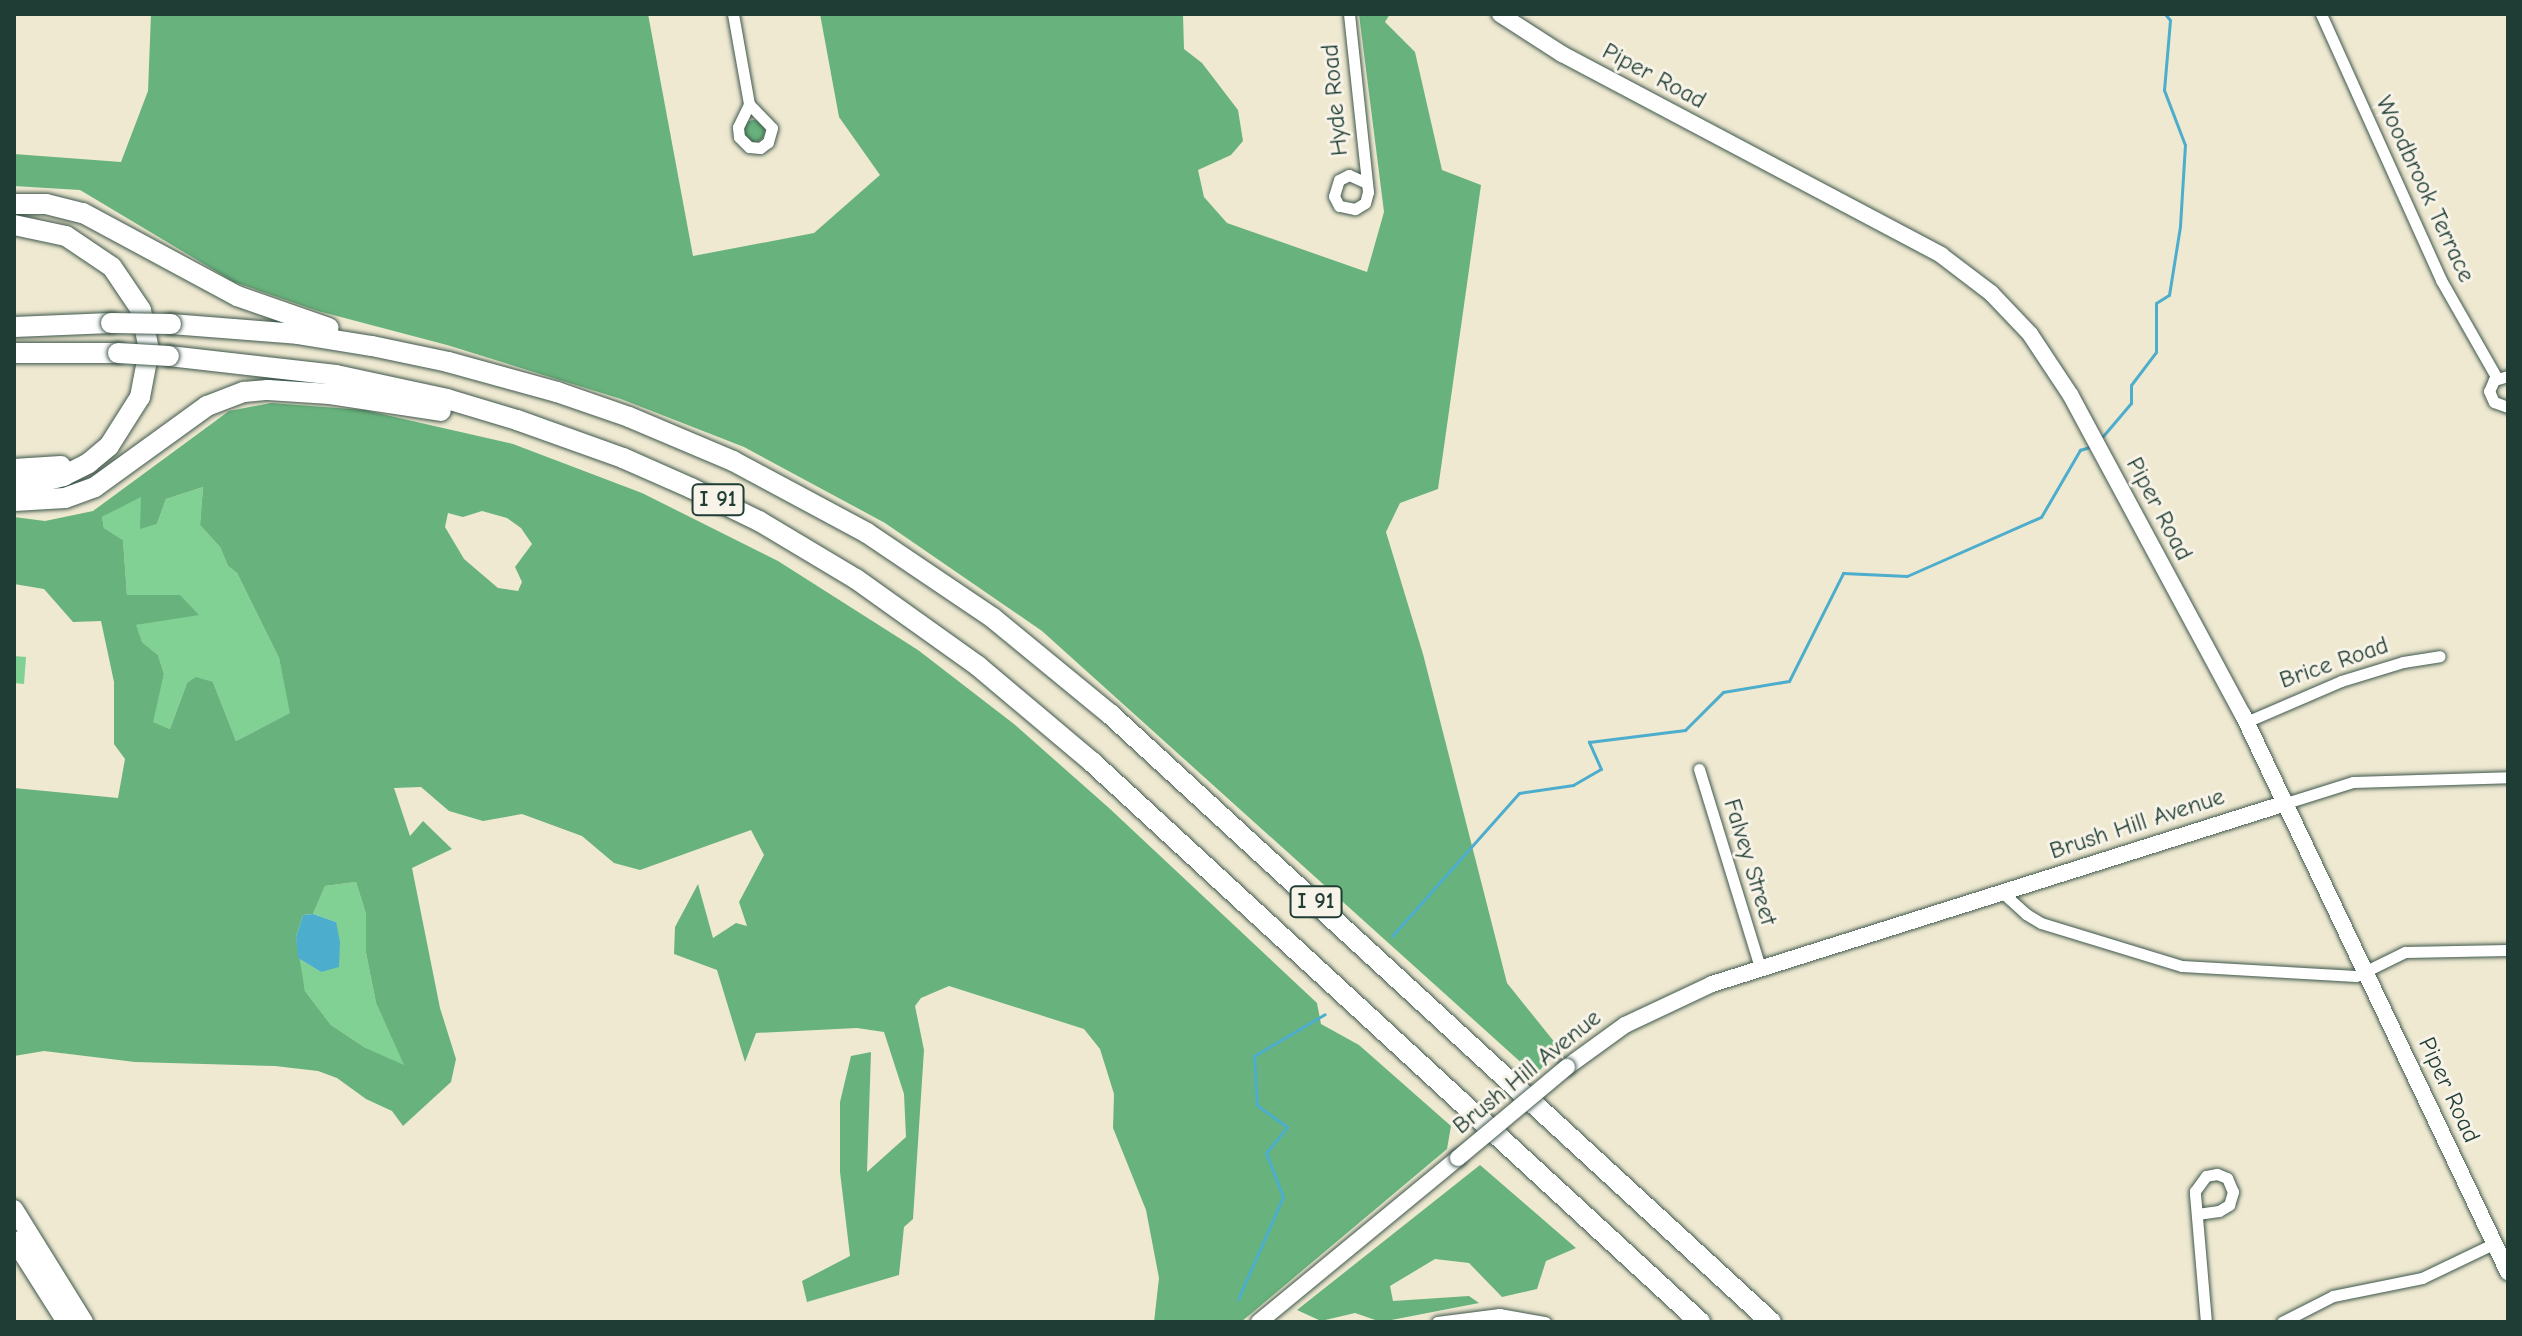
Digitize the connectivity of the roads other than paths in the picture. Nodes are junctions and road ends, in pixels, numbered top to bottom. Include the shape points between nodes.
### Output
1 (733, 14) edge
2 (1349, 14) edge
3 (1500, 14) edge
4 (2321, 14) edge
5 (749, 104) dead end
6 (1365, 182) dead end
7 (14, 204) edge
8 (14, 225) edge
9 (14, 234) edge
10 (90, 249) junction
11 (14, 327) edge
12 (14, 353) edge
13 (448, 362) junction
14 (2502, 377) edge
15 (2508, 407) edge
16 (128, 420) junction
17 (554, 432) junction
18 (14, 469) edge
19 (14, 488) edge
20 (14, 501) edge
21 (2440, 656) dead end
22 (2246, 722) junction
23 (1699, 769) dead end
24 (2508, 777) edge
25 (2286, 803) junction
26 (2004, 894) junction
27 (2508, 950) edge
28 (1760, 967) junction
29 (2367, 970) junction
30 (14, 1209) edge
31 (2197, 1214) dead end
32 (14, 1240) edge
33 (2495, 1243) junction
34 (2508, 1272) edge
35 (66, 1322) edge
36 (84, 1322) edge
37 (1259, 1322) edge
38 (1437, 1322) edge
39 (1545, 1322) edge
40 (1700, 1322) edge
41 (1771, 1322) edge
42 (2206, 1322) edge
43 (2282, 1322) edge

1 - 5 street
2 - 6 street, Hyde Road
3 - 22 street, Piper Road via 1585,67 1941,255 1998,299 2064,383
4 - 14 street, Woodbrook Terrace via 2447,291
7 - 13 highway via 78,211 267,308
8 - 10 highway via 56,232
9 - 10 highway via 55,235
10 - 16 highway via 126,283 146,330 147,373
11 - 13 highway, I 91, bridge via 171,324 334,339
12 - 17 highway, I 91, bridge via 118,353 262,364 447,399
13 - 41 highway, I 91 via 593,404 722,456 846,521 962,596 1148,748
14 - 15 street, Woodbrook Terrace via 2491,384 2490,395 2497,405
16 - 18 highway via 77,460 45,469
16 - 19 highway via 109,446 81,468
17 - 20 highway via 365,398 252,391 207,406 95,487 65,498
17 - 40 highway, I 91 via 658,472 759,521 856,579 978,666 1120,788
21 - 22 street, Brice Road via 2341,681
22 - 25 street, Piper Road
23 - 28 street, Falvey Street
24 - 25 street via 2353,782
25 - 26 street, Brush Hill Avenue
25 - 29 street, Piper Road
26 - 28 street, Brush Hill Avenue
26 - 29 street via 2041,923 2182,966 2338,976
27 - 29 street via 2405,952
28 - 37 street, Brush Hill Avenue, bridge via 1657,1008 1609,1035
29 - 33 street, Piper Road
30 - 36 main road
31 - 42 street
32 - 35 main road
33 - 34 street, Piper Road
33 - 43 street via 2411,1282 2333,1296
38 - 39 street via 1499,1314

